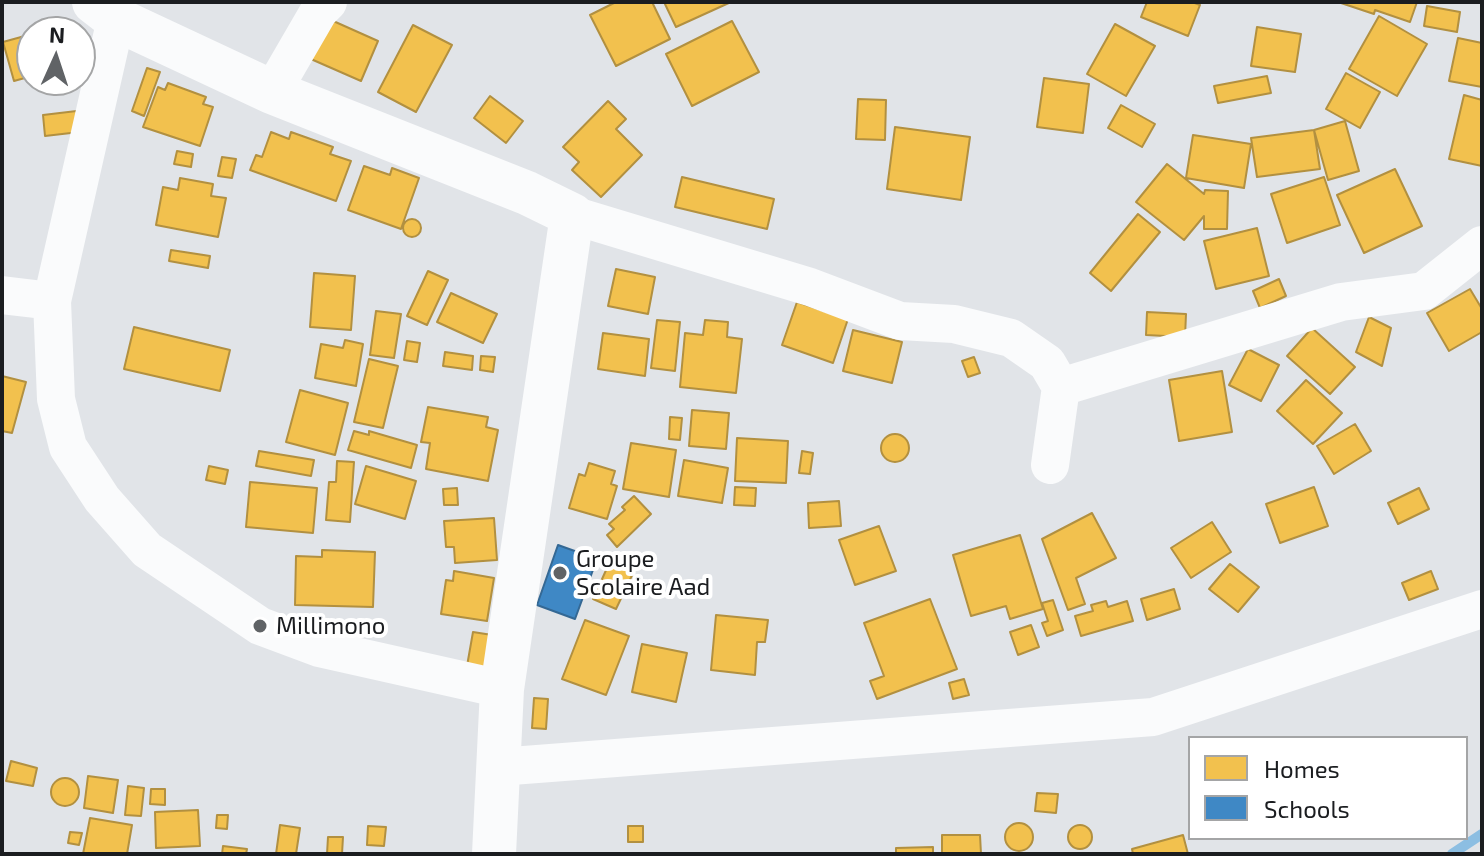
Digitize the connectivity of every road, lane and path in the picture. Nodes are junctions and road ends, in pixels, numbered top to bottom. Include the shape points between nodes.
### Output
1 (328, 2) edge
2 (105, 10) edge
3 (272, 92) junction
4 (572, 215) junction
5 (1482, 245) edge
6 (2, 295) edge
7 (52, 301) junction
8 (1061, 387) junction
9 (1050, 465) dead end
10 (1482, 609) edge
11 (502, 689) junction
12 (497, 788) junction
13 (494, 854) edge

1 - 3 street
2 - 3 street
2 - 7 street
3 - 4 street
4 - 8 street via 810,287 900,321 954,324 1011,338 1047,363
4 - 11 street
5 - 8 street via 1424,291 1341,302
6 - 7 street
7 - 11 street via 56,399 68,447 102,499 147,550 260,626 319,648
8 - 9 street
10 - 12 street via 1153,717
11 - 12 street
12 - 13 street

